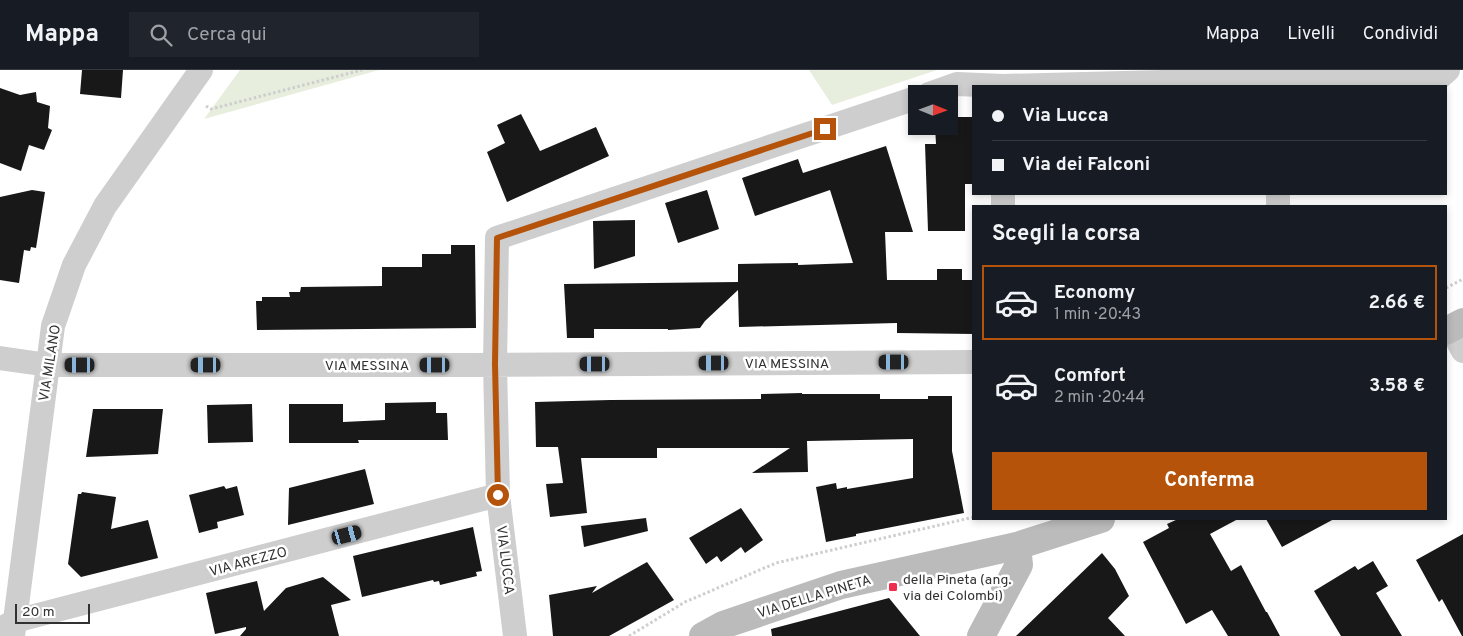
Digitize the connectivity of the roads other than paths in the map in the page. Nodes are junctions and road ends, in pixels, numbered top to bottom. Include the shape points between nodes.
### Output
1 (202, 70) edge
2 (1448, 70) edge
3 (1281, 83) edge
4 (954, 85) edge
5 (980, 85) edge
6 (1096, 85) edge
7 (908, 101) edge
8 (0, 358) edge
9 (972, 362) edge
10 (495, 364) junction
11 (48, 365) junction
12 (498, 495) junction
13 (1099, 520) edge
14 (1017, 546) junction
15 (10, 629) edge
16 (515, 636) edge
17 (703, 636) edge
18 (981, 636) edge

1 - 11 street, VIA MILANO via 105,206 74,265 53,326
2 - 3 street via 1439,78
3 - 6 street
4 - 5 street
7 - 10 street, VIA LUCCA via 497,238
8 - 11 street, VIA MESSINA
9 - 10 street, VIA MESSINA
10 - 11 street, VIA MESSINA
10 - 12 street, VIA LUCCA
11 - 15 street, VIA MILANO
12 - 15 street, VIA AREZZO
12 - 16 street, VIA LUCCA
13 - 14 street, VIA DELLA PINETA
14 - 17 street, VIA DELLA PINETA via 841,585 723,625
14 - 18 street via 1020,565

